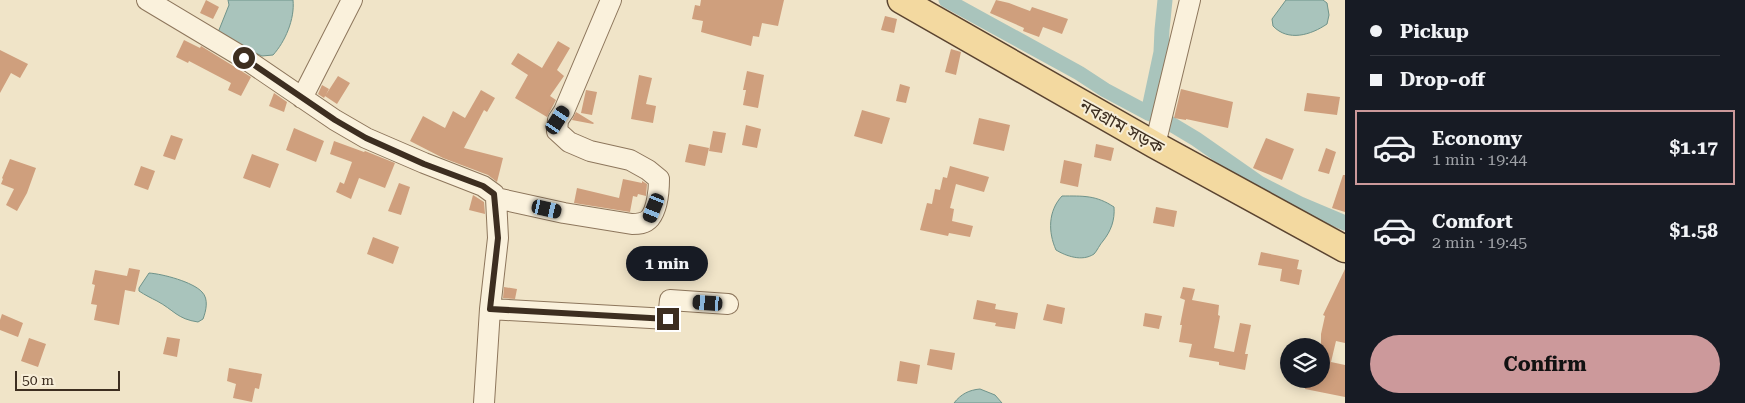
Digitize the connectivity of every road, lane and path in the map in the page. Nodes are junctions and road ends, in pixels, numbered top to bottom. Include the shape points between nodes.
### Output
1 (146, 0) edge
2 (352, 0) edge
3 (611, 0) edge
4 (901, 0) edge
5 (1190, 0) edge
6 (302, 98) junction
7 (1157, 140) junction
8 (496, 198) junction
9 (1345, 249) edge
10 (728, 304) dead end
11 (490, 309) junction
12 (484, 403) edge

1 - 6 street via 244,58
2 - 6 street
3 - 8 street via 558,120 558,131 569,142 590,151 630,160 659,180 650,218 642,224 632,224
4 - 7 main road, নবগ্রাম সড়ক
5 - 7 street
6 - 8 street via 366,138 483,186
7 - 9 main road, নবগ্রাম সড়ক
8 - 11 street via 498,238
10 - 11 street via 670,300 668,319
11 - 12 street

